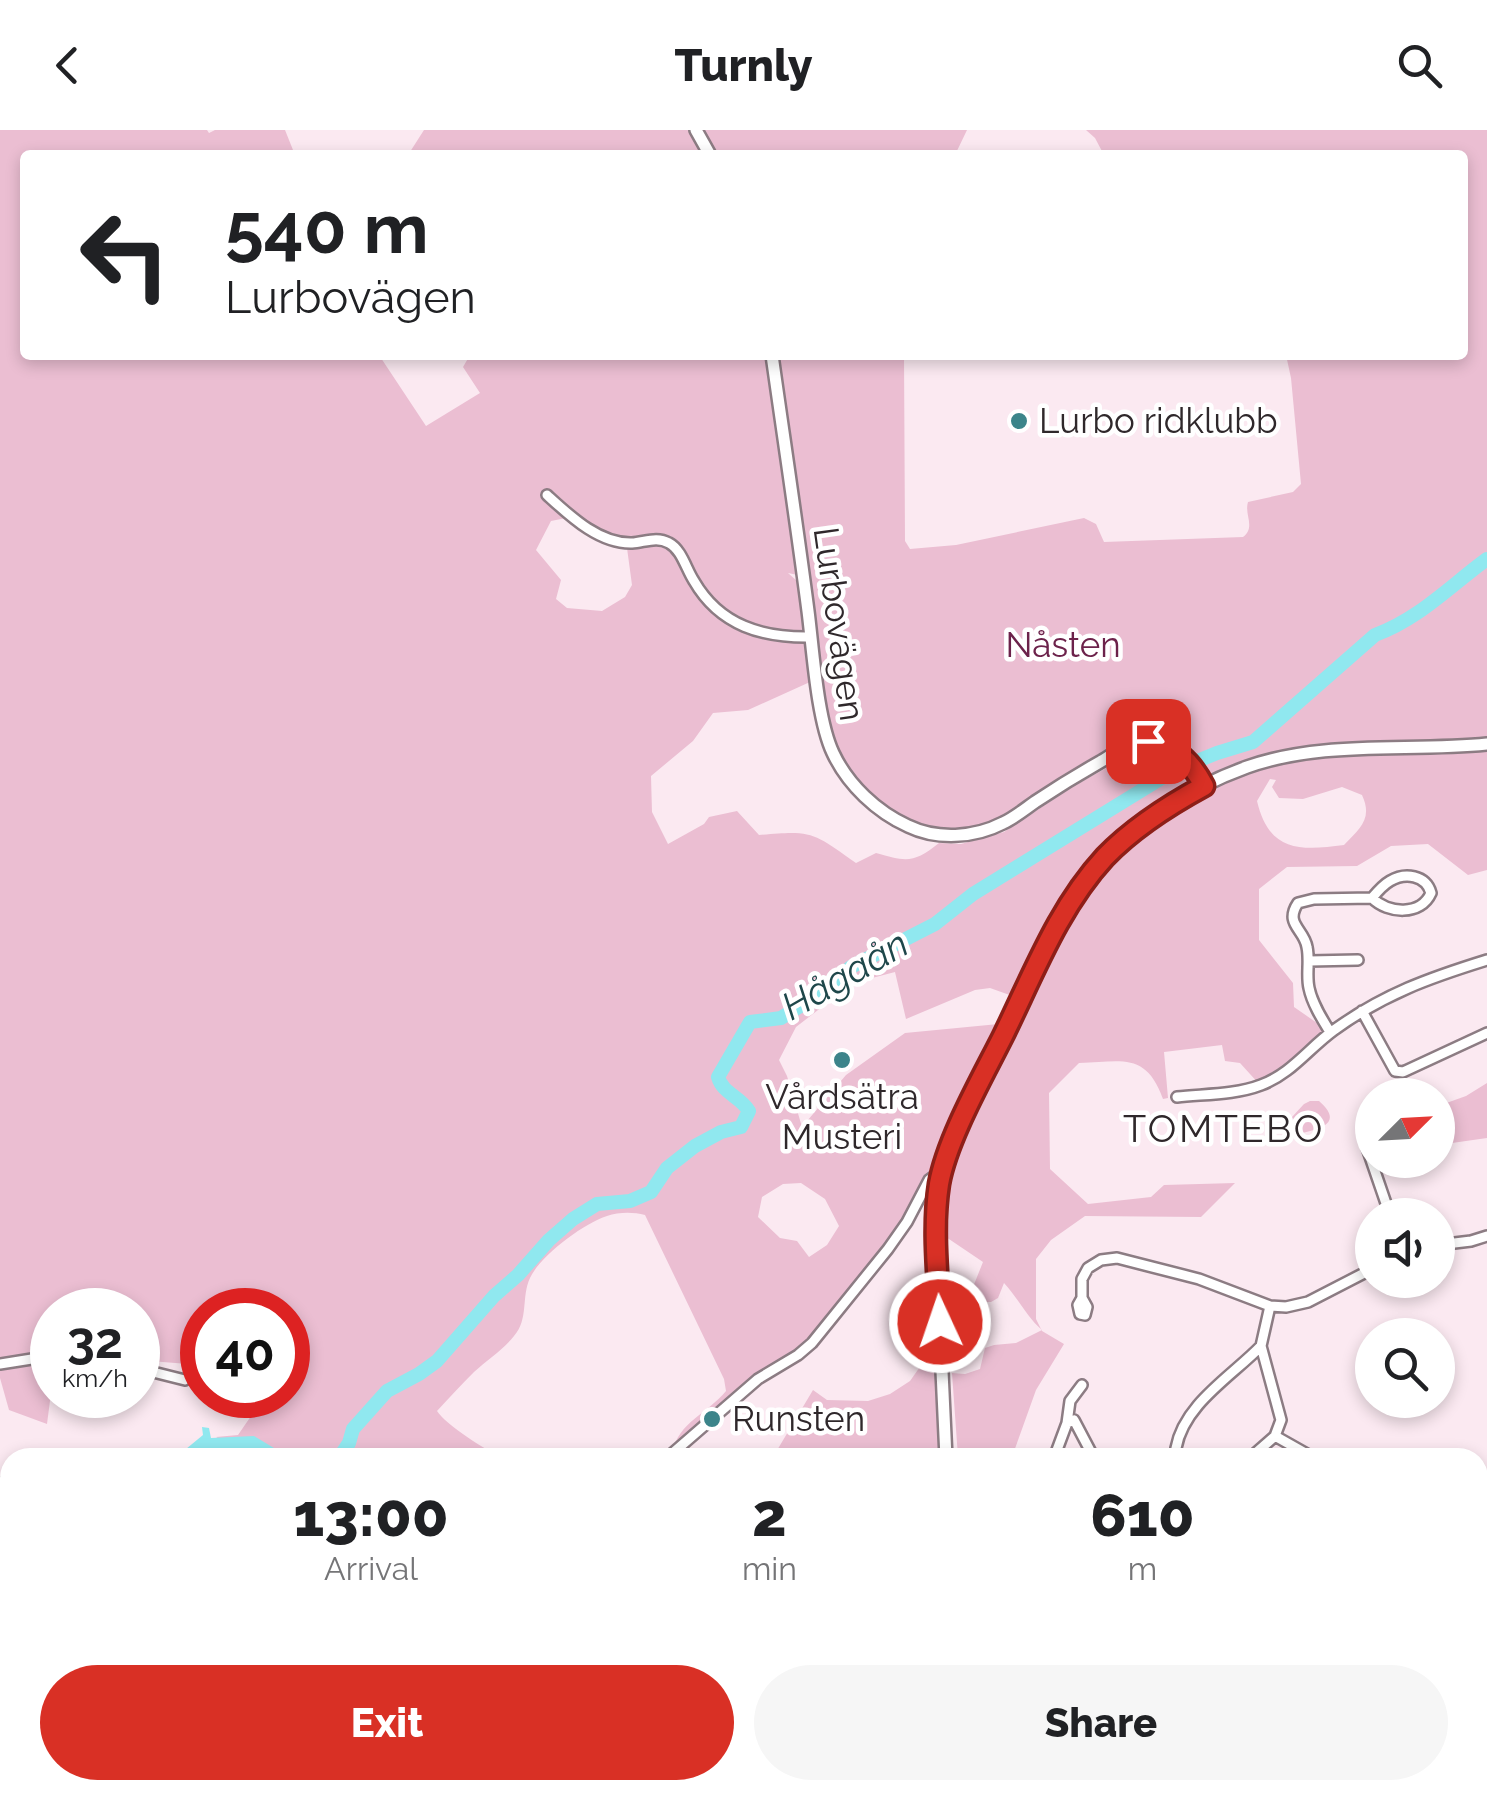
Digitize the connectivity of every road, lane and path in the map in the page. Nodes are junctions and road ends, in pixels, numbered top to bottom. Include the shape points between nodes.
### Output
1 (773, 360) edge
2 (547, 495) dead end
3 (812, 637) junction
4 (1487, 744) edge
5 (1204, 786) junction
6 (1372, 898) junction
7 (1358, 960) dead end
8 (1487, 960) edge
9 (1309, 961) junction
10 (1362, 1011) junction
11 (1330, 1032) junction
12 (1487, 1033) edge
13 (1177, 1096) dead end
14 (944, 1169) junction
15 (1487, 1236) edge
16 (1455, 1243) edge
17 (1355, 1278) edge
18 (1082, 1298) dead end
19 (1270, 1306) junction
20 (1261, 1346) junction
21 (30, 1359) edge
22 (0, 1364) edge
23 (1082, 1386) dead end
24 (1067, 1423) junction
25 (1275, 1436) junction
26 (679, 1448) edge
27 (946, 1448) edge
28 (1058, 1448) edge
29 (1089, 1448) edge
30 (1176, 1448) dead end
31 (1261, 1448) edge
32 (1296, 1448) edge

1 - 3 street, Lurbovägen
2 - 3 street via 607,538 659,538 673,545 709,601 744,628
3 - 5 street, Lurbovägen via 833,754 878,810 916,830 960,836 1003,824 1138,742 1184,756
4 - 5 street via 1306,753
5 - 14 street via 1144,824 1085,881 1048,942
6 - 6 street via 1398,878 1419,878 1431,893 1414,908 1383,908
6 - 9 street via 1298,904 1294,920 1306,938
7 - 9 street
8 - 10 street via 1421,981
9 - 11 street via 1310,993
10 - 11 street
10 - 12 street via 1396,1071
11 - 13 street via 1260,1086
14 - 26 street via 929,1180 898,1236 812,1343 758,1379
14 - 27 street via 936,1255
15 - 16 street
17 - 19 street via 1308,1302
18 - 19 street via 1088,1268 1117,1258 1199,1278
19 - 20 street
20 - 25 street via 1280,1411
20 - 30 street via 1199,1405
21 - 22 street
23 - 24 street via 1070,1401
24 - 28 street
24 - 29 street via 1074,1420
25 - 31 street
25 - 32 street

